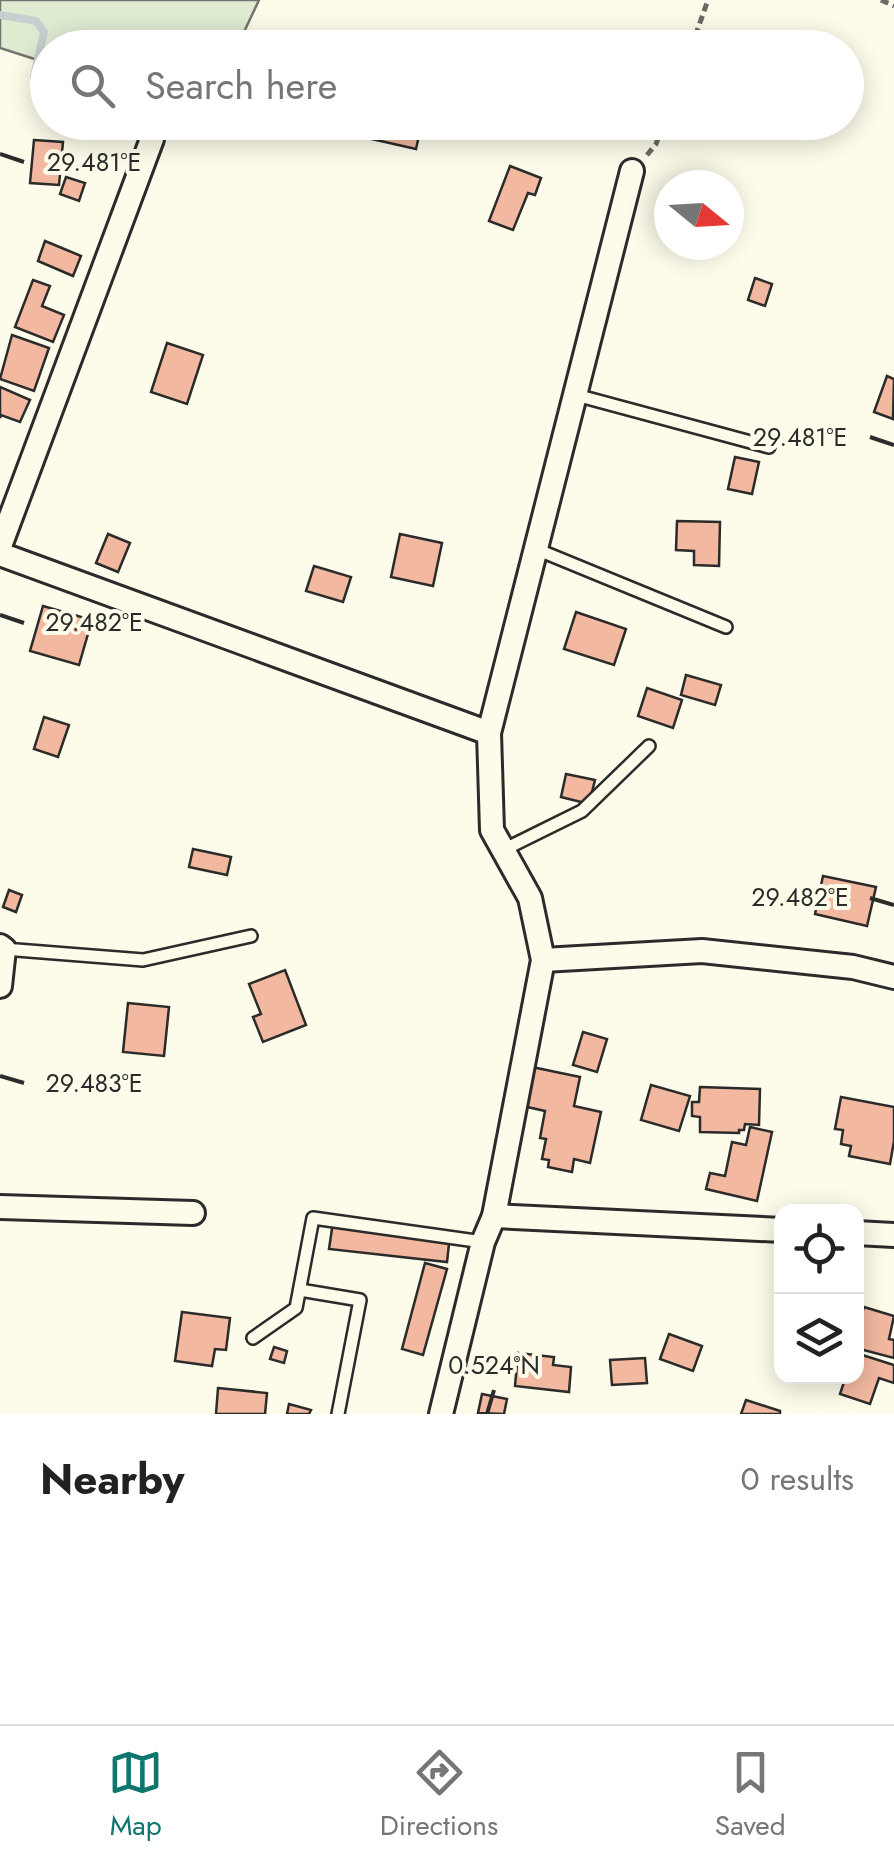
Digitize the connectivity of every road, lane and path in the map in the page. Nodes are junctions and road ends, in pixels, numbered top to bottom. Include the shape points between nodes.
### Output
1 (708, 0) edge
2 (881, 0) edge
3 (894, 6) edge
4 (697, 30) edge
5 (152, 140) edge
6 (657, 140) edge
7 (632, 171) joint
8 (576, 395) junction
9 (769, 447) dead end
10 (0, 546) edge
11 (536, 549) junction
12 (0, 554) edge
13 (726, 627) dead end
14 (489, 733) junction
15 (649, 746) dead end
16 (503, 850) junction
17 (251, 936) dead end
18 (2, 948) edge
19 (542, 960) junction
20 (894, 977) edge
21 (0, 986) edge
22 (0, 1207) edge
23 (193, 1213) dead end
24 (494, 1216) junction
25 (774, 1230) edge
26 (864, 1233) edge
27 (894, 1235) edge
28 (483, 1242) junction
29 (300, 1290) junction
30 (253, 1338) dead end
31 (338, 1414) edge
32 (441, 1414) edge

1 - 4 path
2 - 3 path
5 - 10 street
6 - 7 path
7 - 8 street
8 - 9 lane
8 - 11 street
11 - 13 lane
11 - 14 street
12 - 14 street
14 - 16 street via 492,830
15 - 16 lane via 582,811
16 - 19 street via 530,898
17 - 18 lane via 143,960
18 - 21 street
19 - 20 street via 702,952
19 - 24 street
22 - 23 street
24 - 25 street
24 - 28 street
26 - 27 street
28 - 29 lane via 314,1218
28 - 32 street
29 - 30 lane via 296,1308
29 - 31 lane via 360,1300

